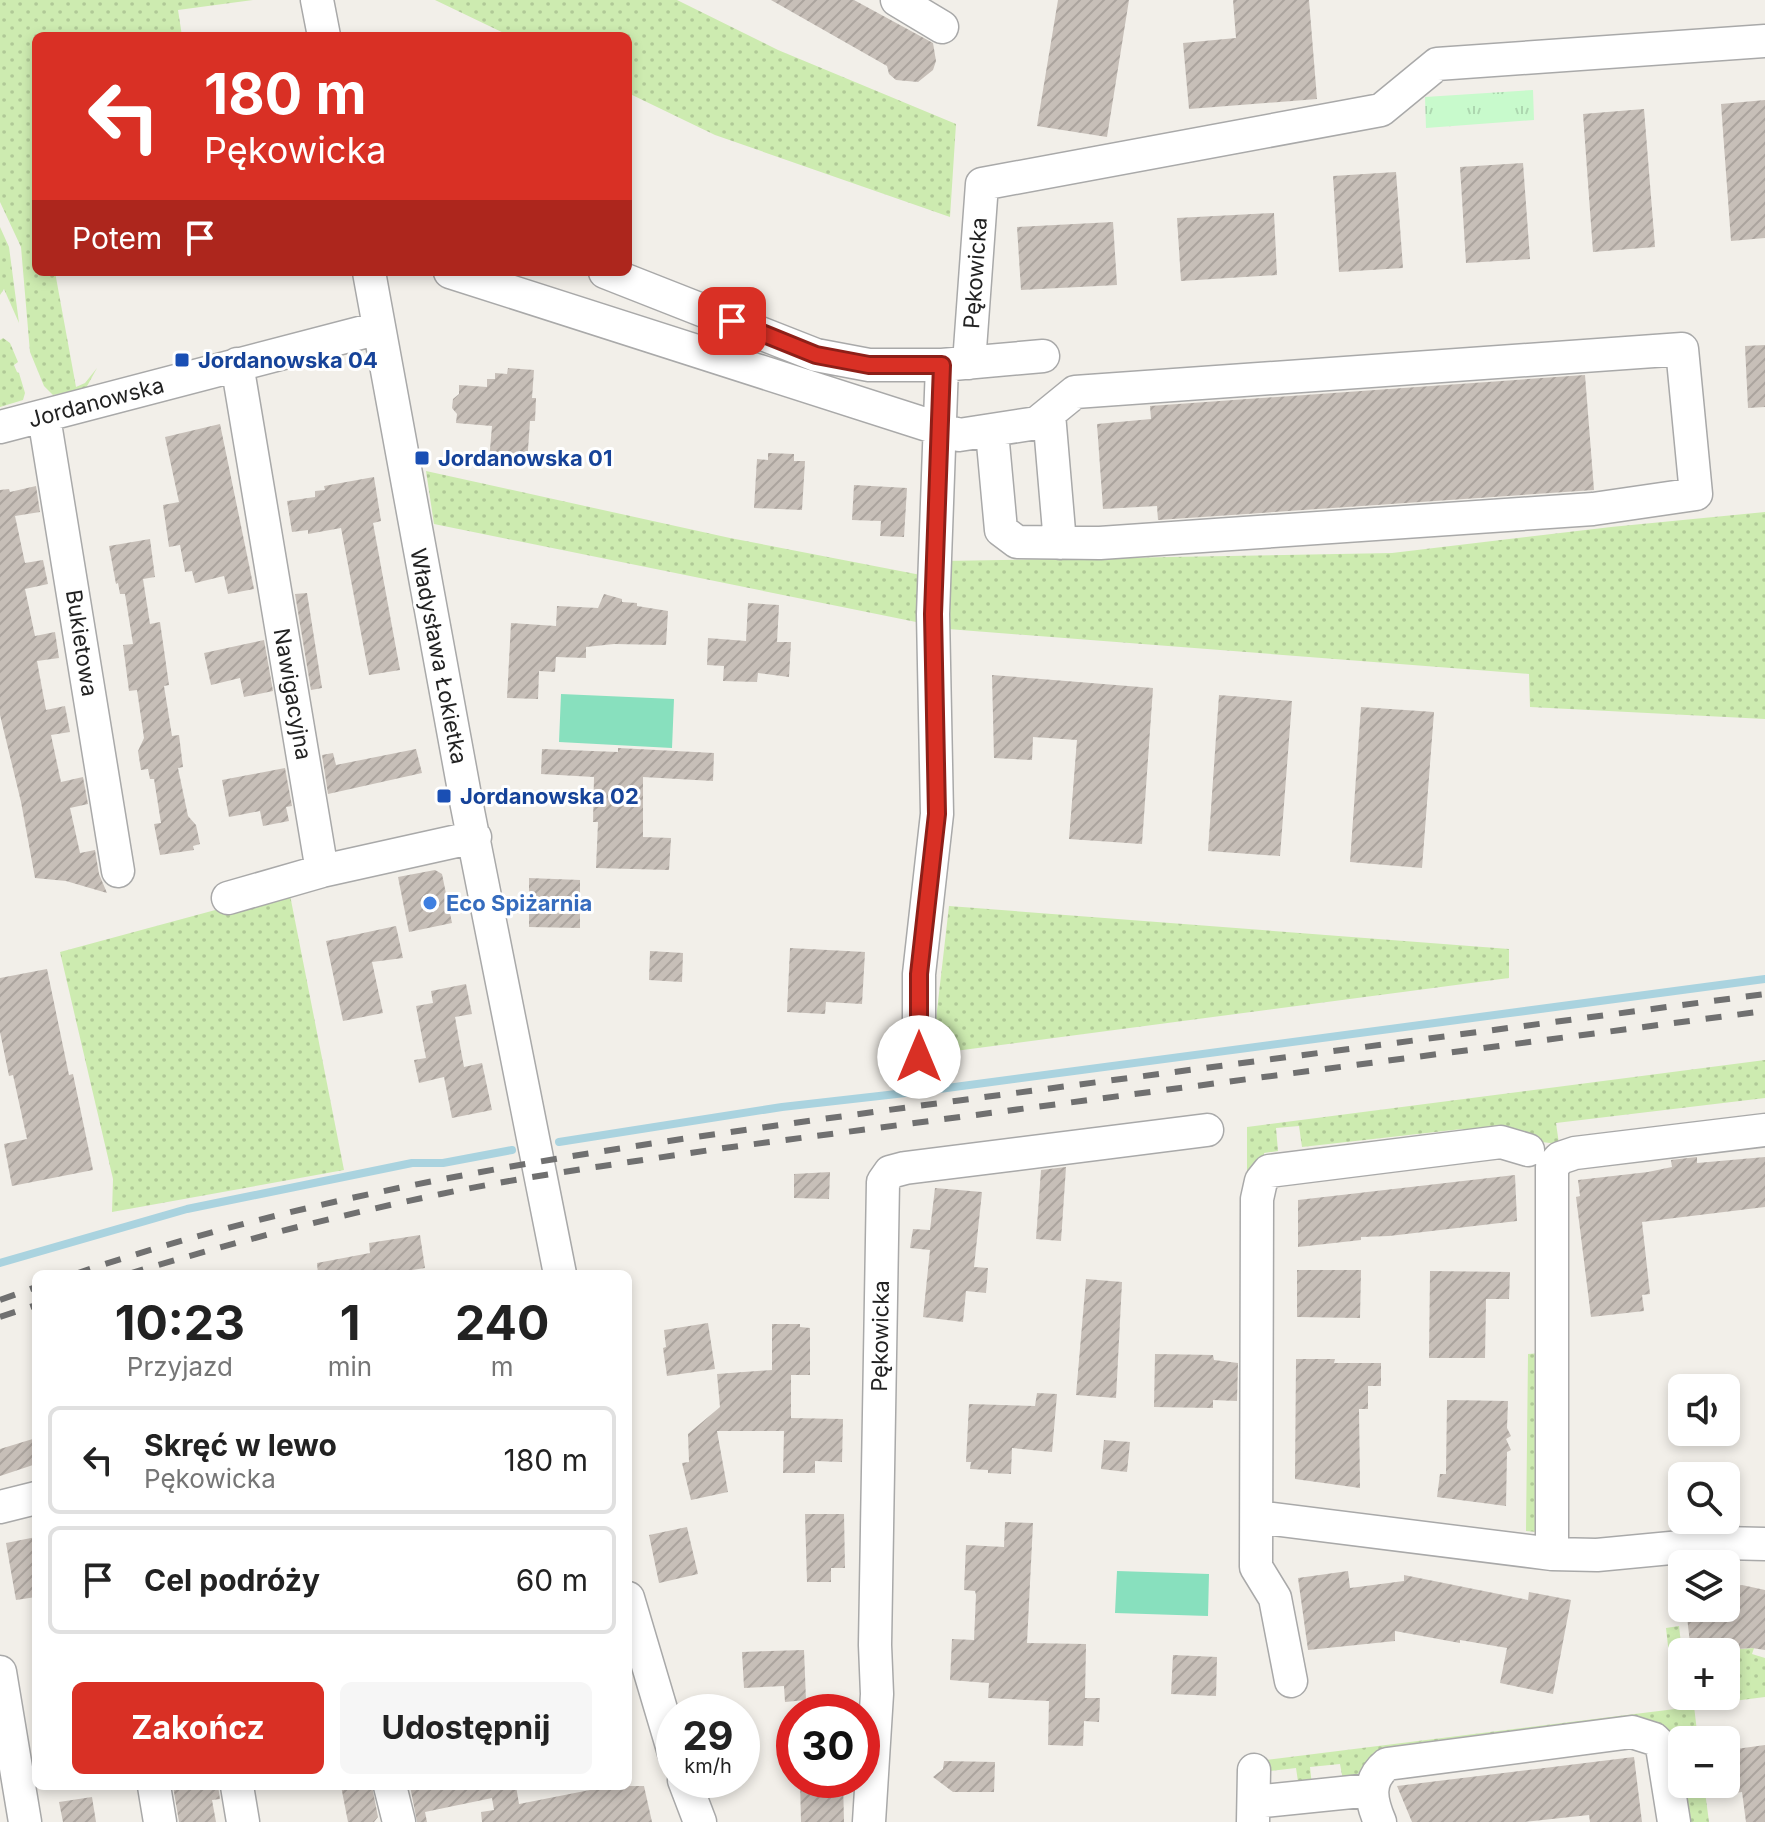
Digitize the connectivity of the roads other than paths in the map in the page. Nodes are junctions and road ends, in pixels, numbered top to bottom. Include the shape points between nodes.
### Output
1 (317, 0) edge
2 (897, 0) edge
3 (942, 27) dead end
4 (323, 32) edge
5 (1765, 41) edge
6 (370, 276) edge
7 (462, 276) edge
8 (615, 276) edge
9 (379, 328) junction
10 (1043, 356) dead end
11 (237, 364) junction
12 (955, 364) junction
13 (1049, 414) junction
14 (44, 417) junction
15 (0, 427) edge
16 (941, 431) junction
17 (992, 432) junction
18 (1060, 543) junction
19 (475, 837) junction
20 (118, 871) dead end
21 (322, 871) junction
22 (228, 898) dead end
23 (919, 1057) dead end
24 (1207, 1130) dead end
25 (1765, 1130) edge
26 (1528, 1150) dead end
27 (559, 1270) edge
28 (32, 1499) edge
29 (0, 1507) edge
30 (1257, 1517) junction
31 (1765, 1544) edge
32 (1552, 1554) junction
33 (632, 1611) edge
34 (0, 1672) edge
35 (1291, 1681) dead end
36 (656, 1694) edge
37 (1254, 1770) dead end
38 (155, 1790) edge
39 (238, 1790) edge
40 (391, 1790) edge
41 (1371, 1790) junction
42 (691, 1798) edge
43 (1254, 1812) edge
44 (25, 1822) edge
45 (160, 1822) edge
46 (243, 1822) edge
47 (399, 1822) edge
48 (700, 1822) edge
49 (869, 1822) edge
50 (1380, 1822) edge
51 (1674, 1822) edge

1 - 4 street
2 - 3 street
5 - 12 street, Pękowicka via 1437,64 1381,110 982,184
6 - 9 street, Władysława Łokietka
7 - 16 street
8 - 12 street, Pękowicka via 816,355 869,365
9 - 11 street, Jordanowska
9 - 19 street, Władysława Łokietka
10 - 12 street, Pękowicka
11 - 14 street, Jordanowska
11 - 21 street, Nawigacyjna
12 - 16 street, Pękowicka
13 - 17 street via 1037,423
13 - 18 street
13 - 18 street via 1075,392 1682,349 1696,494 1593,509
14 - 15 street, Jordanowska
14 - 20 street, Bukietowa
16 - 17 street
16 - 23 street, Pękowicka via 933,614 937,814 919,974
17 - 18 street via 1001,530 1017,542
19 - 21 street
19 - 27 street, Władysława Łokietka
21 - 22 street
24 - 49 street, Pękowicka via 905,1168 890,1172 883,1182 877,1694
25 - 32 street via 1575,1153 1552,1167
26 - 30 street via 1501,1142 1269,1171 1261,1181
28 - 29 street
30 - 32 street
30 - 35 street via 1256,1567 1275,1598
31 - 32 street
33 - 36 street
34 - 44 street
37 - 43 street
38 - 45 street
39 - 46 street
40 - 47 street
41 - 43 street
41 - 50 street
41 - 51 street via 1387,1764 1632,1732 1662,1747
42 - 48 street

